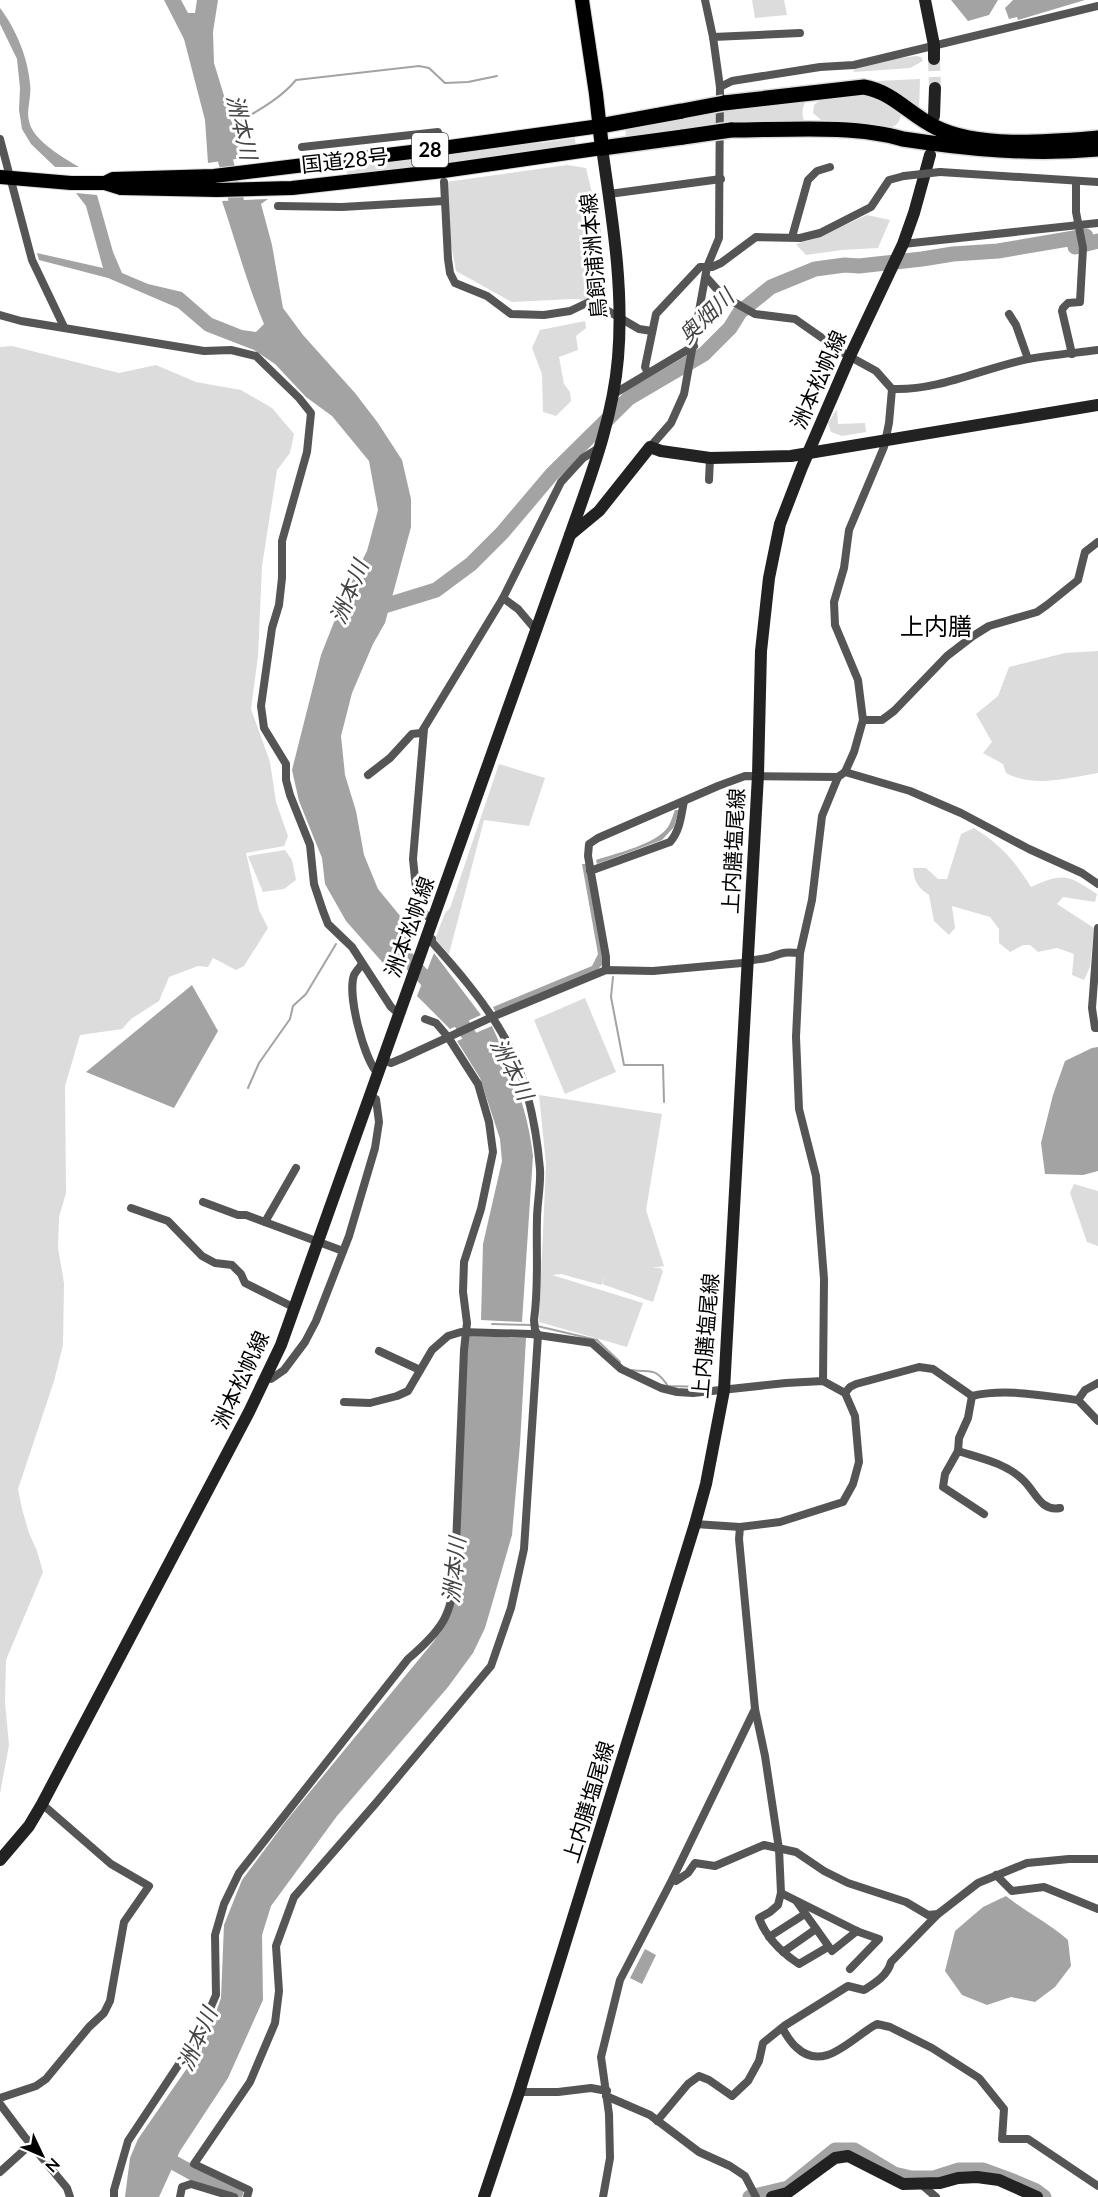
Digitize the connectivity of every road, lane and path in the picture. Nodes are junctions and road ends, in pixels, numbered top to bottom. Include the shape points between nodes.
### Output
1 (582, 0) edge
2 (705, 0) edge
3 (925, 0) edge
4 (1098, 6) edge
5 (800, 33) dead end
6 (713, 37) junction
7 (934, 45) junction
8 (934, 59) tunnel mouth
9 (720, 87) junction
10 (935, 88) tunnel mouth
11 (934, 116) dead end
12 (600, 126) junction
13 (440, 138) dead end
14 (1098, 138) edge
15 (0, 139) edge
16 (302, 147) dead end
17 (602, 148) junction
18 (1098, 149) edge
19 (930, 155) dead end
20 (830, 167) dead end
21 (5, 177) edge
22 (721, 179) junction
23 (1076, 181) junction
24 (444, 182) tunnel mouth
25 (1098, 182) edge
26 (105, 183) junction
27 (609, 195) junction
28 (444, 201) junction
29 (278, 206) dead end
30 (1098, 223) edge
31 (1078, 226) junction
32 (792, 237) junction
33 (903, 244) junction
34 (707, 267) junction
35 (706, 277) junction
36 (1009, 314) dead end
37 (0, 315) edge
38 (619, 317) junction
39 (64, 327) junction
40 (652, 331) junction
41 (693, 349) junction
42 (1098, 350) edge
43 (1072, 354) junction
44 (850, 356) junction
45 (1028, 359) junction
46 (648, 373) junction
47 (892, 390) junction
48 (611, 398) junction
49 (1098, 405) edge
50 (885, 441) junction
51 (650, 447) junction
52 (599, 448) junction
53 (810, 451) junction
54 (710, 458) junction
55 (710, 480) dead end
56 (570, 535) junction
57 (1098, 542) edge
58 (503, 598) junction
59 (535, 629) junction
60 (863, 720) junction
61 (424, 729) junction
62 (368, 775) dead end
63 (841, 775) junction
64 (758, 776) junction
65 (684, 801) junction
66 (590, 871) junction
67 (1098, 884) edge
68 (433, 921) junction
69 (1098, 928) edge
70 (429, 939) junction
71 (800, 952) junction
72 (748, 960) junction
73 (362, 964) junction
74 (606, 970) junction
75 (1096, 984) edge
76 (401, 1010) junction
77 (490, 1018) junction
78 (425, 1019) dead end
79 (1098, 1028) edge
80 (449, 1036) junction
81 (383, 1060) junction
82 (378, 1074) junction
83 (370, 1097) junction
84 (296, 1168) dead end
85 (203, 1202) dead end
86 (131, 1208) dead end
87 (265, 1222) junction
88 (318, 1242) junction
89 (343, 1251) junction
90 (295, 1308) junction
91 (468, 1332) junction
92 (535, 1333) junction
93 (379, 1351) dead end
94 (420, 1370) junction
95 (267, 1377) junction
96 (823, 1381) junction
97 (1098, 1383) edge
98 (724, 1390) junction
99 (845, 1393) junction
100 (972, 1396) junction
101 (1078, 1400) junction
102 (344, 1402) dead end
103 (1098, 1421) edge
104 (958, 1451) junction
105 (1060, 1508) dead end
106 (984, 1514) dead end
107 (695, 1524) junction
108 (740, 1527) junction
109 (755, 1709) junction
110 (42, 1804) junction
111 (779, 1848) junction
112 (1098, 1859) edge
113 (0, 1860) edge
114 (996, 1875) junction
115 (673, 1878) junction
116 (781, 1893) junction
117 (796, 1900) junction
118 (1098, 1909) edge
119 (805, 1914) junction
120 (938, 1914) junction
121 (816, 1929) junction
122 (857, 1931) junction
123 (770, 1937) junction
124 (828, 1947) junction
125 (783, 1952) junction
126 (850, 1969) dead end
127 (782, 2028) junction
128 (519, 2092) junction
129 (606, 2093) junction
130 (0, 2098) edge
131 (0, 2104) edge
132 (657, 2121) junction
133 (31, 2144) junction
134 (0, 2172) edge
135 (922, 2185) junction
136 (1098, 2186) edge
137 (1014, 2192) edge
138 (248, 2193) edge
139 (755, 2195) edge
140 (70, 2197) edge
141 (114, 2197) edge
142 (180, 2197) edge
143 (234, 2197) edge
144 (484, 2197) edge
145 (603, 2197) edge
146 (772, 2197) edge
147 (936, 2197) edge
148 (1037, 2197) edge

1 - 12 highway
2 - 6 street
3 - 7 main road
4 - 7 street
5 - 6 street
6 - 9 street
7 - 8 main road
7 - 9 street via 854,64 732,81
9 - 22 street
10 - 11 main road
12 - 14 highway, bridge via 724,103 864,87 886,93 932,126 954,136 1039,141
12 - 17 highway
12 - 26 highway, 国道28号 / 28 via 214,176 113,179
13 - 16 street via 438,132
15 - 21 street
17 - 18 highway, bridge via 731,130 833,130 1004,152
17 - 26 highway, 国道28号 / 28 via 292,188 121,188
17 - 27 main road, 鳥飼浦洲本線
19 - 33 main road, 洲本松帆線
20 - 32 street via 817,171 808,180
21 - 26 highway, 国道28号 / 28
21 - 39 street via 32,260
22 - 27 street
22 - 34 street via 718,238
23 - 25 street
23 - 31 street
23 - 32 street, bridge via 940,172 904,176 889,180 871,207 820,233
24 - 28 street
27 - 38 main road, 鳥飼浦洲本線 via 617,255
28 - 29 street
28 - 38 street via 448,259 455,283 487,296 511,314 544,315 570,311 591,302
30 - 31 street
31 - 33 street
31 - 43 street via 1083,248 1080,302 1068,303 1062,312
32 - 34 street via 756,237 721,263
33 - 44 main road, 洲本松帆線
34 - 35 street
34 - 40 street via 700,267 656,314
35 - 41 street
35 - 44 street via 723,296 755,314 795,319
36 - 45 street
37 - 39 street
38 - 40 street via 639,329
38 - 48 main road, 鳥飼浦洲本線 via 618,358
39 - 73 street via 256,356 311,413 307,452 282,541 279,605 261,706 264,728 286,764 290,795 310,845 314,884 322,911 328,924 352,947
40 - 46 street via 645,367
41 - 46 street
41 - 51 street via 681,403 671,423
42 - 43 street
43 - 45 street
44 - 47 street via 876,370
44 - 53 main road, 洲本松帆線
45 - 47 street via 938,384
46 - 48 street
47 - 50 street
48 - 52 main road, 鳥飼浦洲本線
49 - 50 main road
50 - 53 main road
50 - 60 street via 849,530 834,602 835,625 858,680
51 - 54 main road, 洲本松帆線
51 - 56 main road, 洲本松帆線 via 599,511
52 - 56 main road, 鳥飼浦洲本線
52 - 58 street via 583,458 561,482
53 - 54 main road, 洲本松帆線 via 767,458
53 - 64 main road, 上内膳塩尾線 via 780,524 769,578
54 - 55 street
56 - 59 main road, 洲本松帆線
57 - 60 street via 1085,552 1078,580 1047,605 1037,612 989,626 947,656 882,720
58 - 59 street
58 - 61 street
59 - 68 main road, 洲本松帆線
60 - 63 street via 854,752
61 - 62 street via 412,734
61 - 68 street via 413,859 418,908
63 - 64 street
63 - 67 street via 910,791
63 - 71 street via 822,816 812,900
64 - 65 street via 736,779
64 - 72 main road, 上内膳塩尾線
65 - 66 street via 679,826 670,842
65 - 66 street via 592,841 588,844
66 - 74 street
68 - 70 main road, 洲本松帆線
69 - 75 street
70 - 76 main road, 洲本松帆線
70 - 77 street
71 - 72 street
71 - 96 street via 796,1037 799,1109 816,1176 824,1279
72 - 74 street via 652,971
72 - 98 main road, 上内膳塩尾線
73 - 76 street via 391,1008
73 - 82 street via 354,976 356,1023 371,1067
74 - 77 street
75 - 79 street via 1092,1008
76 - 81 main road, 洲本松帆線
77 - 80 street
77 - 92 street via 507,1041 526,1090 536,1133 540,1171
78 - 80 street via 436,1023
80 - 81 street via 391,1063
80 - 91 street via 478,1084 493,1152 464,1262
81 - 82 main road, 洲本松帆線
82 - 83 main road, 洲本松帆線
83 - 88 main road, 洲本松帆線
83 - 89 street via 376,1099 379,1122 375,1148
84 - 87 street
85 - 87 street
86 - 90 street via 168,1221 202,1256 215,1263 232,1264 245,1283
87 - 88 street
88 - 89 street
88 - 90 main road, 洲本松帆線
89 - 95 street via 305,1342 284,1370 271,1379
90 - 95 main road, 洲本松帆線
91 - 92 street
91 - 94 street via 448,1336 432,1350
91 - 141 street via 456,1570 448,1613 432,1638 408,1659 239,1873 215,1935 216,1995 199,2034 128,2141
92 - 98 street via 592,1343 621,1369 661,1388 693,1393
92 - 138 street via 524,1549 511,1608 491,1666 294,1897 276,1946 279,1991 275,2023 250,2082 194,2164
93 - 94 street
94 - 102 street via 408,1391 397,1396 370,1403
95 - 110 main road, 洲本松帆線
96 - 98 street
96 - 99 street
97 - 101 street via 1085,1389
98 - 107 main road, 上内膳塩尾線
99 - 100 street via 856,1384 919,1367 933,1369
99 - 108 street via 855,1416 859,1451 857,1474 847,1497 838,1504 780,1522
100 - 101 street via 1008,1393
100 - 104 street
101 - 103 street
104 - 105 street via 1007,1469 1021,1477 1044,1506
104 - 106 street via 945,1474 943,1487
107 - 108 street
107 - 128 main road, 上内膳塩尾線
108 - 109 street
109 - 111 street
109 - 115 street
110 - 113 main road, 洲本松帆線
110 - 130 street via 111,1864 149,1886 124,1922 110,2001 104,2013 45,2079
111 - 115 street via 764,1845 715,1866 695,1863 688,1873 676,1881
111 - 116 street
111 - 120 street via 796,1852 848,1883 906,1902 928,1915
112 - 114 street via 1028,1863
114 - 118 street via 1012,1892 1044,1887
114 - 120 street via 978,1882
115 - 129 street via 620,1980 602,2057
116 - 117 street
116 - 123 street via 778,1905 759,1918
117 - 119 street
117 - 122 street
119 - 121 street
119 - 123 street
120 - 127 street via 891,1962 890,1969 879,1980 864,1990 848,1986
121 - 124 street
121 - 125 street
122 - 124 street via 832,1951
122 - 126 street via 879,1939
123 - 125 street
124 - 125 street via 799,1964
127 - 132 street via 763,2043 748,2081 732,2096 699,2076
127 - 136 street via 796,2047 821,2058 877,2024 890,2026 979,2078 1004,2109 1002,2139 1028,2139
128 - 129 street via 591,2088
128 - 144 main road, 上内膳塩尾線
129 - 132 street
129 - 145 street via 610,2158
131 - 133 street
132 - 139 street via 699,2152 745,2176
133 - 134 street
133 - 140 street
135 - 137 main road via 977,2177 999,2180
135 - 146 main road via 903,2184 848,2156 835,2158 787,2193
135 - 147 street
137 - 148 main road
142 - 143 street via 182,2187 191,2184

